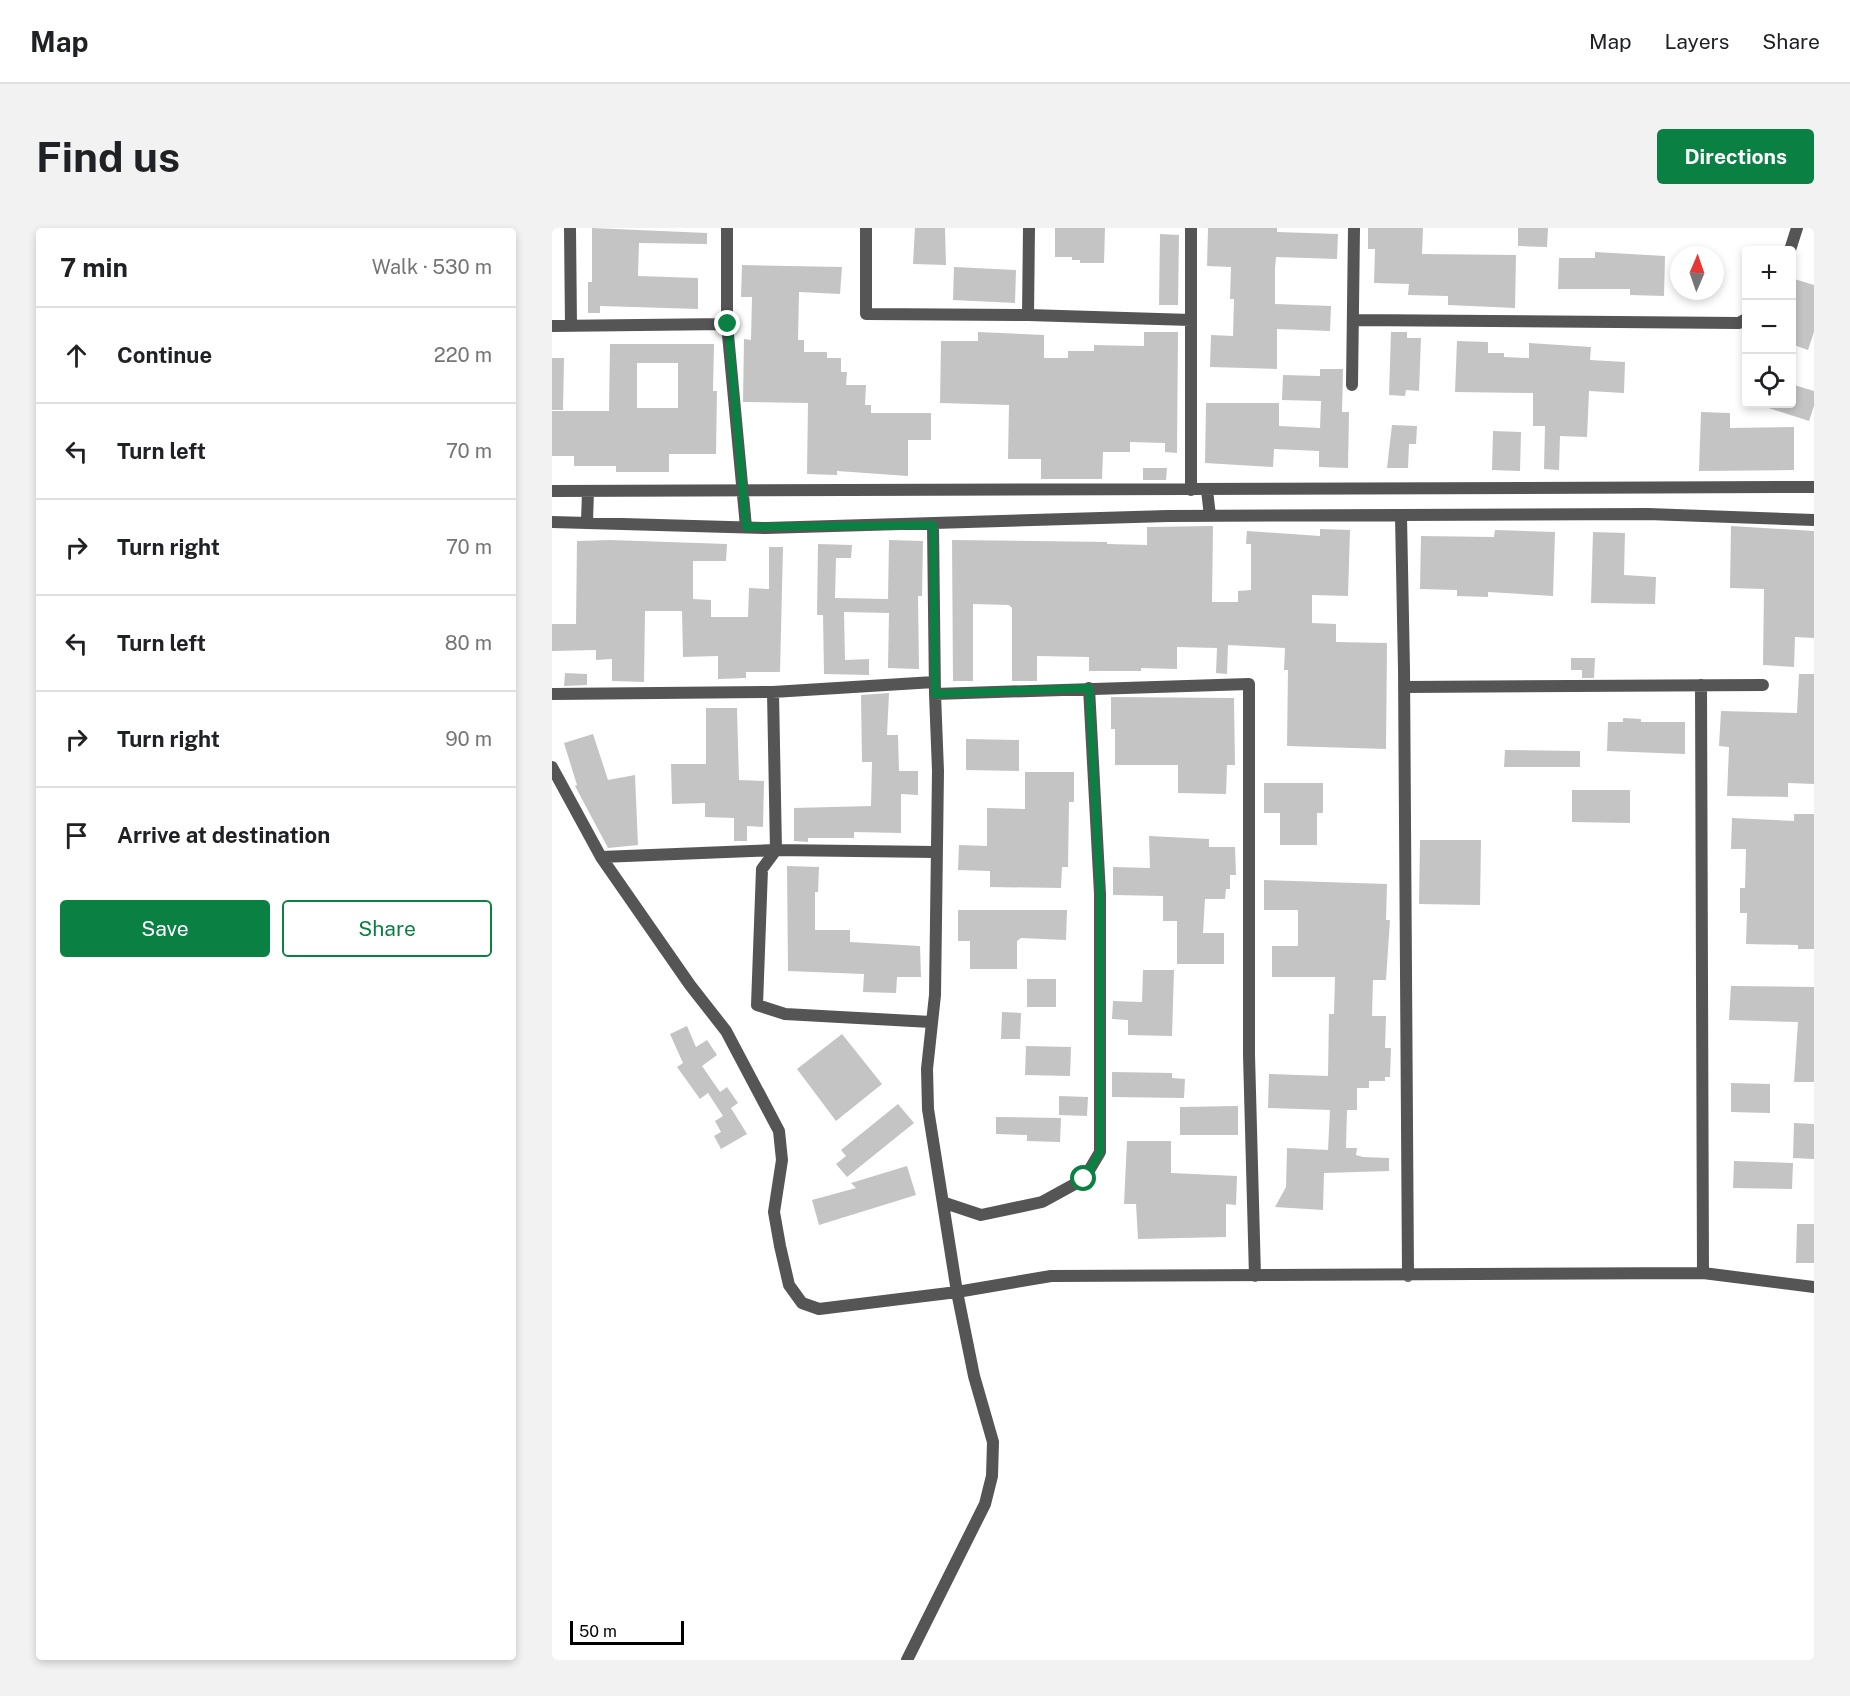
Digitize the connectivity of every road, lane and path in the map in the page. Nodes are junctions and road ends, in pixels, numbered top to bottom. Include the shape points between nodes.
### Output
1 (570, 228) edge
2 (727, 228) edge
3 (866, 228) edge
4 (1029, 228) edge
5 (1191, 228) edge
6 (1354, 228) edge
7 (1797, 228) edge
8 (1791, 246) edge
9 (1028, 315) junction
10 (1353, 320) junction
11 (1191, 321) junction
12 (1742, 321) edge
13 (728, 324) junction
14 (552, 326) edge
15 (571, 326) junction
16 (1352, 385) dead end
17 (1814, 487) edge
18 (552, 490) edge
19 (588, 490) junction
20 (741, 490) junction
21 (1191, 490) junction
22 (1207, 490) junction
23 (1210, 516) junction
24 (1401, 516) junction
25 (1814, 520) edge
26 (552, 522) edge
27 (587, 522) junction
28 (933, 525) junction
29 (746, 527) junction
30 (1763, 685) dead end
31 (1701, 686) junction
32 (1404, 687) junction
33 (934, 688) junction
34 (1089, 688) junction
35 (773, 692) junction
36 (552, 694) edge
37 (552, 767) edge
38 (776, 850) junction
39 (936, 852) junction
40 (601, 857) junction
41 (931, 1023) junction
42 (945, 1203) junction
43 (1703, 1273) junction
44 (1255, 1276) junction
45 (1408, 1276) junction
46 (1814, 1287) edge
47 (957, 1292) junction
48 (907, 1660) edge

1 - 15 street
2 - 13 street
3 - 9 street via 866,314
4 - 9 street
5 - 11 street
6 - 10 street
7 - 8 street
9 - 11 street
10 - 12 street
10 - 16 street
11 - 21 street
13 - 15 street
13 - 20 street
14 - 15 street
17 - 22 street
18 - 19 street
19 - 20 street
19 - 27 street
20 - 21 street
20 - 29 street
21 - 22 street
22 - 23 street
23 - 24 street
23 - 28 street
24 - 25 street via 1648,514
24 - 32 street
26 - 27 street
27 - 29 street
28 - 29 street
28 - 33 street
30 - 31 street
31 - 32 street
31 - 43 street
32 - 45 street
33 - 34 street
33 - 35 street
33 - 39 street
34 - 42 street via 1100,894 1100,1152 1084,1179 1042,1202 981,1215
34 - 44 street via 1249,684
35 - 36 street
35 - 38 street
37 - 40 street
38 - 39 street
38 - 40 street
38 - 41 street via 762,868 758,1005 785,1014
39 - 41 street via 935,995
40 - 47 street via 726,1031 779,1131 782,1160 774,1212 789,1285 802,1303 819,1309
41 - 42 street via 928,1109
42 - 47 street
43 - 45 street
43 - 46 street
44 - 45 street
44 - 47 street via 1051,1276
47 - 48 street via 974,1376 993,1442 992,1476 985,1504

